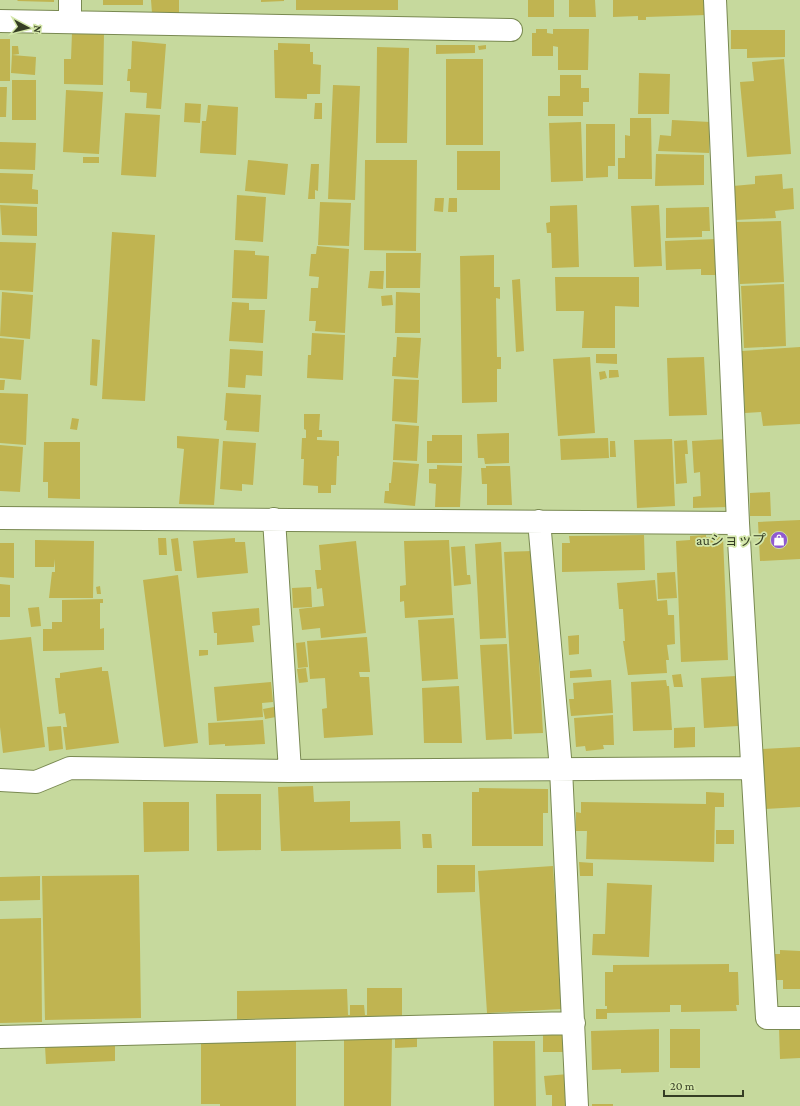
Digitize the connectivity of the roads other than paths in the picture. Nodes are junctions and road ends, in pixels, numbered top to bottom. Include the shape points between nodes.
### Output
1 (70, 0) edge
2 (715, 0) edge
3 (0, 21) edge
4 (70, 22) junction
5 (511, 30) dead end
6 (0, 518) edge
7 (274, 519) junction
8 (539, 521) junction
9 (738, 522) junction
10 (752, 768) junction
11 (561, 770) junction
12 (290, 771) junction
13 (0, 780) edge
14 (800, 1018) edge
15 (574, 1023) junction
16 (0, 1037) edge
17 (577, 1106) edge

1 - 4 street
2 - 9 street
3 - 4 street
4 - 5 street
6 - 7 street
7 - 8 street
7 - 12 street
8 - 9 street
8 - 11 street
9 - 10 street
10 - 11 street
10 - 14 street via 767,1018
11 - 12 street
11 - 15 street
12 - 13 street via 70,768 36,782
15 - 16 street
15 - 17 street

